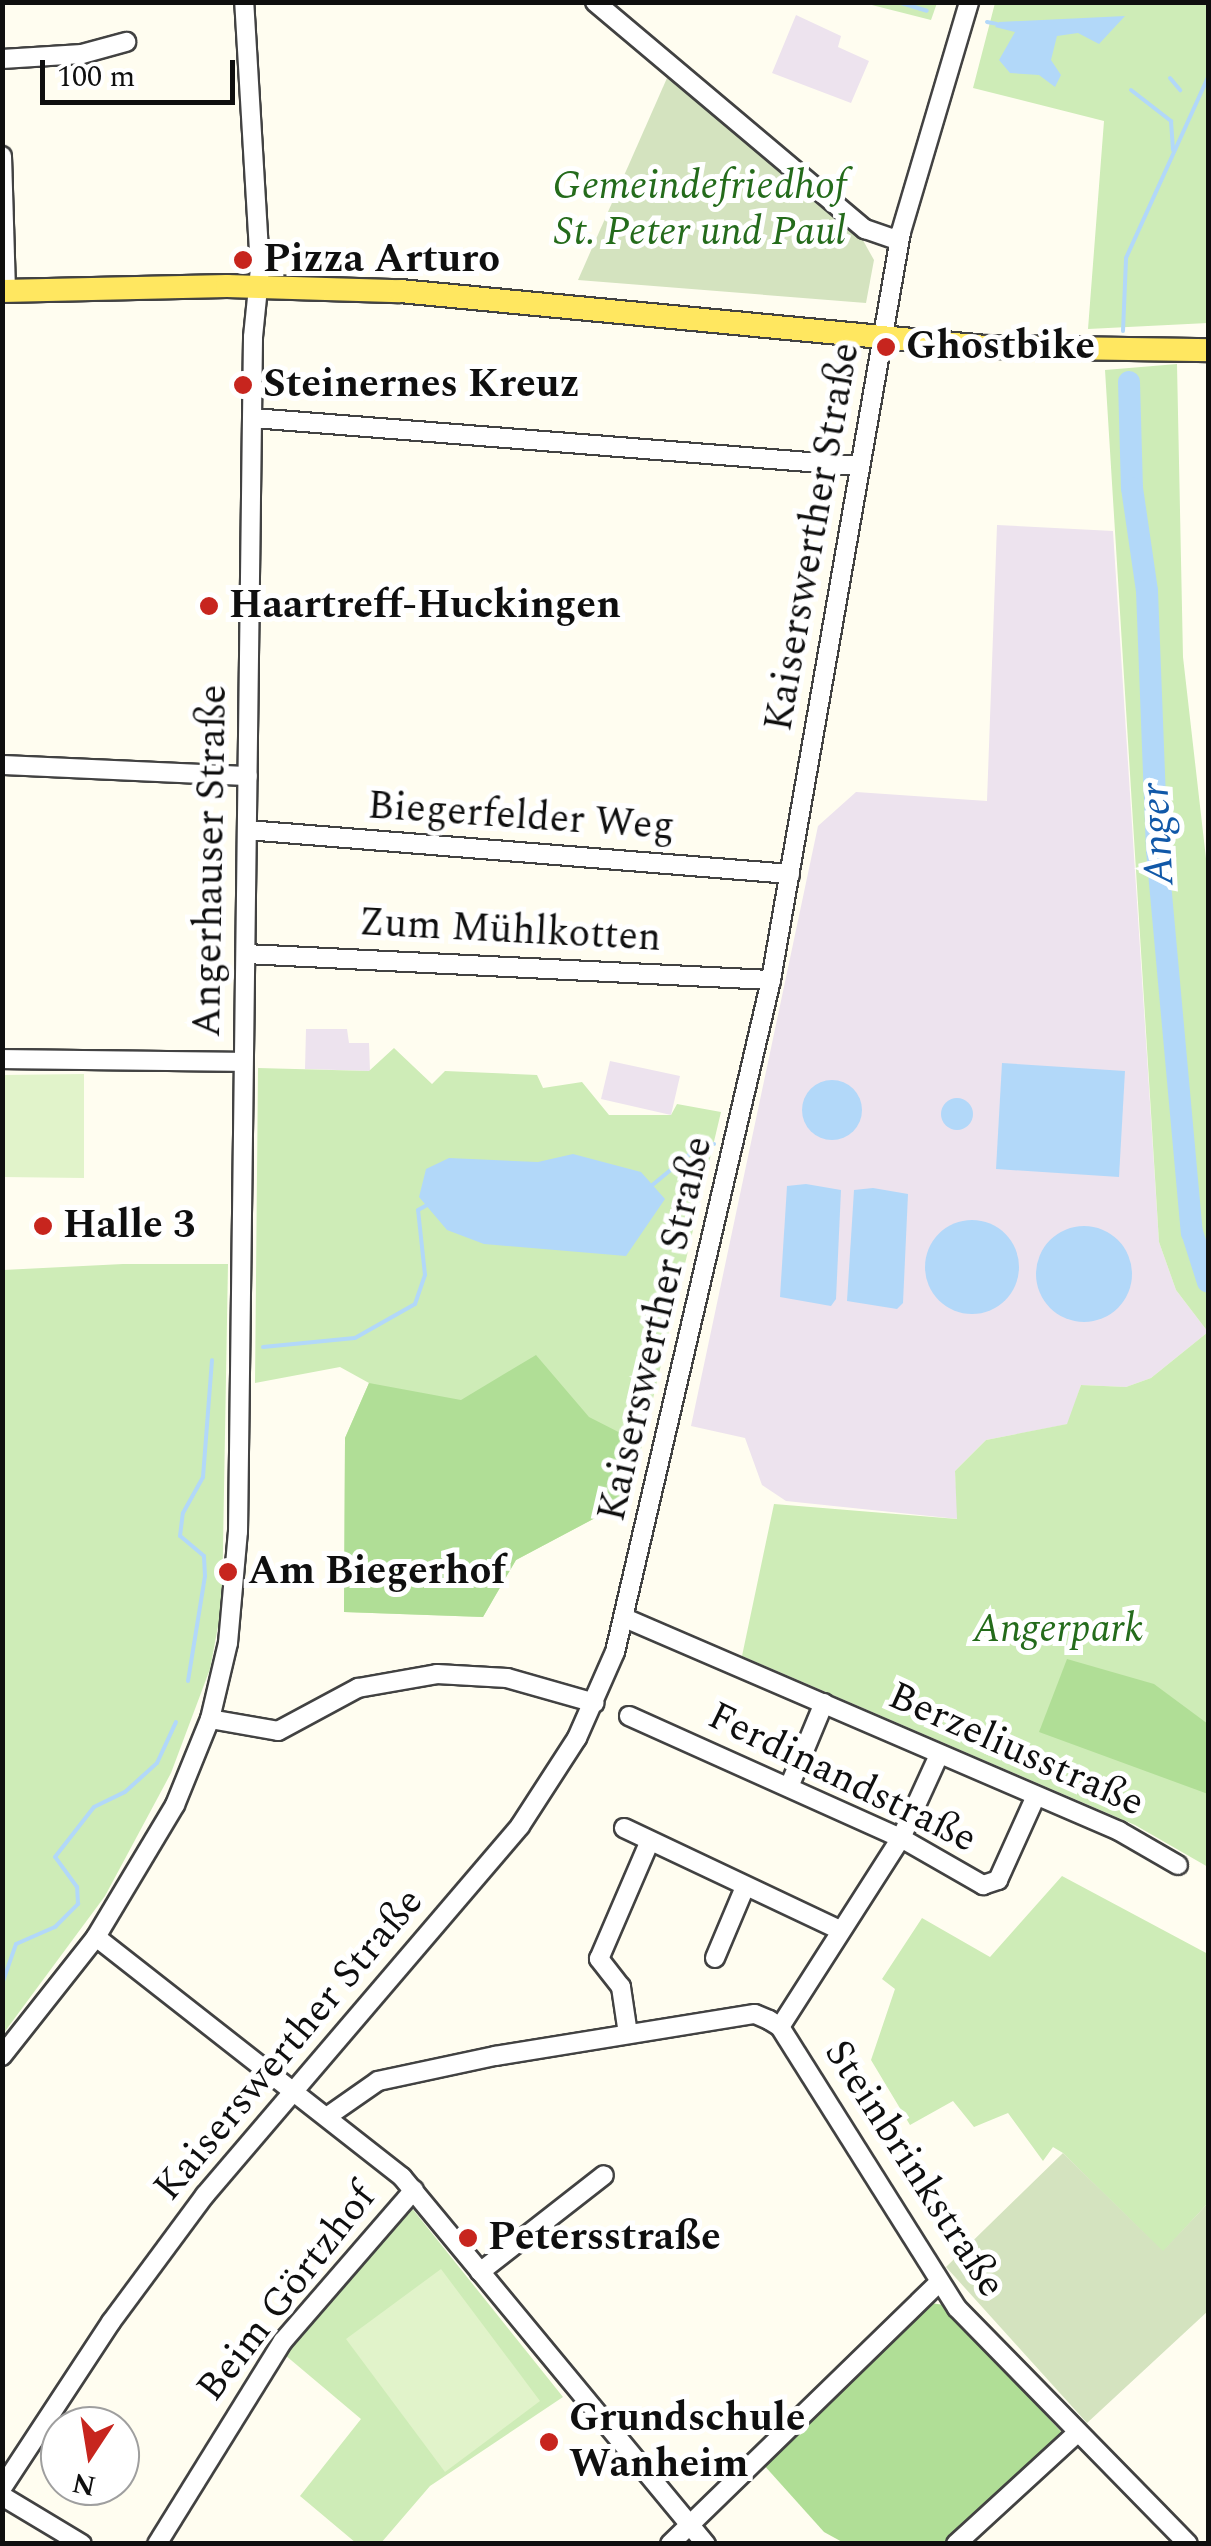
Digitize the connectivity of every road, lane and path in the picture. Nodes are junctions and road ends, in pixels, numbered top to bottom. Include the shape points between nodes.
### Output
1 (244, 2) edge
2 (596, 2) edge
3 (969, 2) edge
4 (126, 42) dead end
5 (2, 59) edge
6 (2, 156) edge
7 (900, 241) junction
8 (258, 286) junction
9 (4, 291) edge
10 (882, 336) junction
11 (1208, 350) edge
12 (252, 418) junction
13 (859, 466) junction
14 (2, 766) edge
15 (248, 776) junction
16 (247, 830) junction
17 (790, 874) junction
18 (246, 954) junction
19 (771, 980) junction
20 (2, 1060) edge
21 (244, 1062) junction
22 (627, 1619) junction
23 (824, 1703) junction
24 (595, 1704) junction
25 (629, 1716) dead end
26 (210, 1719) junction
27 (939, 1755) junction
28 (789, 1788) junction
29 (1035, 1798) junction
30 (624, 1828) dead end
31 (901, 1838) junction
32 (648, 1844) junction
33 (1178, 1864) dead end
34 (746, 1887) junction
35 (840, 1930) junction
36 (96, 1937) junction
37 (715, 1958) dead end
38 (780, 2026) junction
39 (628, 2034) junction
40 (2, 2056) edge
41 (291, 2087) junction
42 (328, 2116) junction
43 (604, 2175) dead end
44 (414, 2190) junction
45 (480, 2272) junction
46 (939, 2282) junction
47 (1075, 2435) junction
48 (2, 2488) edge
49 (2, 2496) edge
50 (690, 2522) junction
51 (82, 2544) edge
52 (157, 2544) edge
53 (670, 2544) edge
54 (706, 2544) edge
55 (956, 2544) edge
56 (1188, 2544) edge

1 - 8 street, Angerhauser Straße
2 - 7 street via 865,229
3 - 7 street, Kaiserswerther Straße
4 - 5 street via 82,54
6 - 9 street
7 - 10 street, Kaiserswerther Straße
8 - 9 main road
8 - 10 main road via 432,294
8 - 12 street, Angerhauser Straße
10 - 11 main road via 1037,350
10 - 13 street, Kaiserswerther Straße
12 - 13 street
12 - 15 street, Angerhauser Straße
13 - 17 street, Kaiserswerther Straße
14 - 15 street
15 - 16 street, Angerhauser Straße
16 - 17 street, Biegerfelder Weg
16 - 18 street, Angerhauser Straße
17 - 19 street, Kaiserswerther Straße
18 - 19 street, Zum Mühlkotten
18 - 21 street, Angerhauser Straße
19 - 22 street, Kaiserswerther Straße
20 - 21 street
21 - 26 street, Angerhauser Straße via 238,1532 228,1643
22 - 23 street, Berzeliusstraße
22 - 24 street, Kaiserswerther Straße
23 - 27 street, Berzeliusstraße
23 - 28 street, Berzeliusstraße
24 - 26 street via 507,1678 437,1674 358,1688 278,1730
24 - 41 street, Kaiserswerther Straße via 520,1826
25 - 28 street, Ferdinandstraße
26 - 36 street, Angerhauser Straße via 176,1805
27 - 29 street, Berzeliusstraße
27 - 31 street
28 - 31 street, Ferdinandstraße
29 - 31 street, Ferdinandstraße via 992,1884
29 - 33 street, Berzeliusstraße
30 - 32 street
31 - 35 street
32 - 34 street
32 - 39 street via 599,1958 621,1986
34 - 35 street
34 - 37 street
35 - 38 street
36 - 40 street, Angerhauser Straße
36 - 41 street
38 - 39 street, Steinbrinkstraße via 754,2014
38 - 46 street, Steinbrinkstraße
39 - 42 street, Steinbrinkstraße via 378,2081
41 - 42 street
41 - 48 street, Kaiserswerther Straße via 111,2322
42 - 44 street
43 - 45 street
44 - 45 street
44 - 52 street, Beim Görtzhof via 283,2341
45 - 50 street
46 - 47 street, Steinbrinkstraße
46 - 50 street
47 - 55 street
47 - 56 street, Steinbrinkstraße
49 - 51 street
50 - 53 street
50 - 54 street

